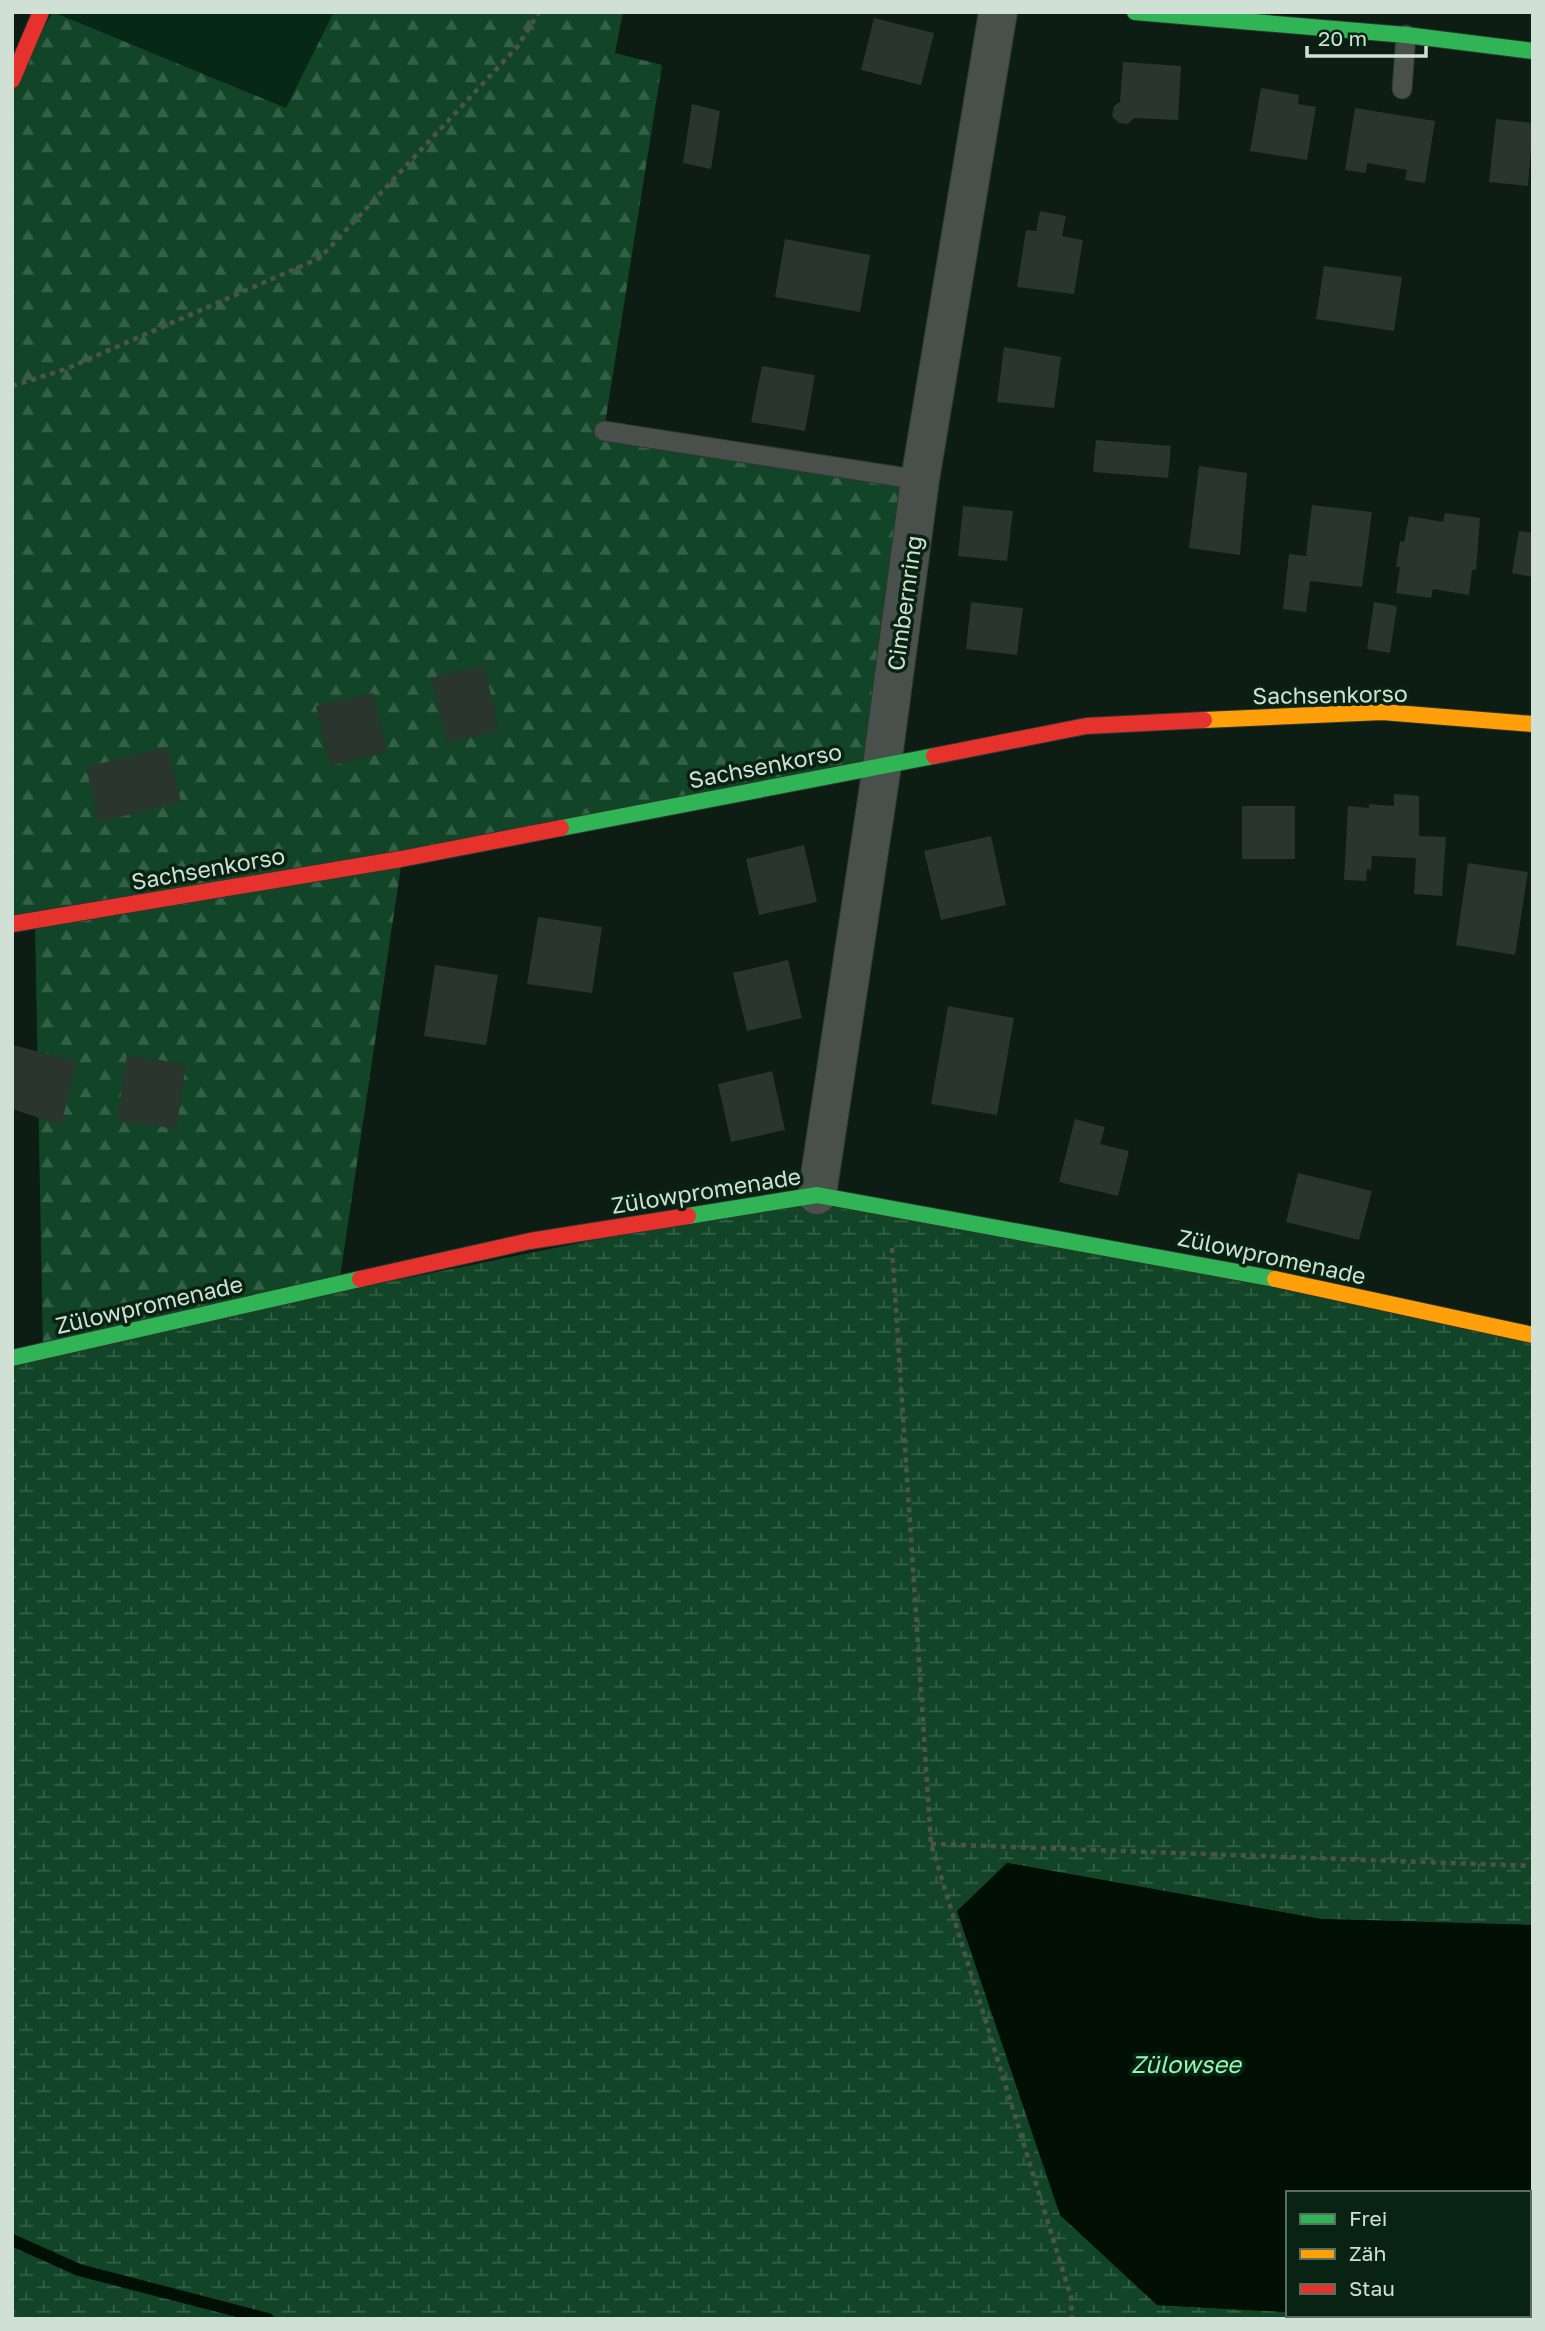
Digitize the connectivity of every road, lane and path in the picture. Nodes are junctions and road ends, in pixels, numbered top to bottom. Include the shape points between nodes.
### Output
1 (41, 12) edge
2 (539, 12) edge
3 (998, 12) edge
4 (1135, 12) edge
5 (1406, 35) junction
6 (1533, 51) edge
7 (12, 80) edge
8 (1402, 89) dead end
9 (12, 386) edge
10 (604, 430) dead end
11 (920, 480) junction
12 (1533, 724) edge
13 (882, 766) junction
14 (12, 924) edge
15 (817, 1195) junction
16 (890, 1209) junction
17 (1533, 1335) edge
18 (12, 1358) edge
19 (931, 1843) junction
20 (1533, 1866) edge
21 (1072, 2319) edge

1 - 7 street
2 - 9 path via 518,46 320,258 66,369
3 - 11 street, Cimbernring
4 - 5 street
5 - 6 street
5 - 8 lane
10 - 11 lane
11 - 13 street, Cimbernring
12 - 13 street, Sachsenkorso via 1382,712 1086,726
13 - 14 street, Sachsenkorso via 401,859
13 - 15 street, Cimbernring
15 - 16 street, Zülowpromenade
15 - 18 street, Zülowpromenade via 530,1241
16 - 17 street, Zülowpromenade via 1230,1269
16 - 19 path
19 - 20 path
19 - 21 path via 1071,2297

